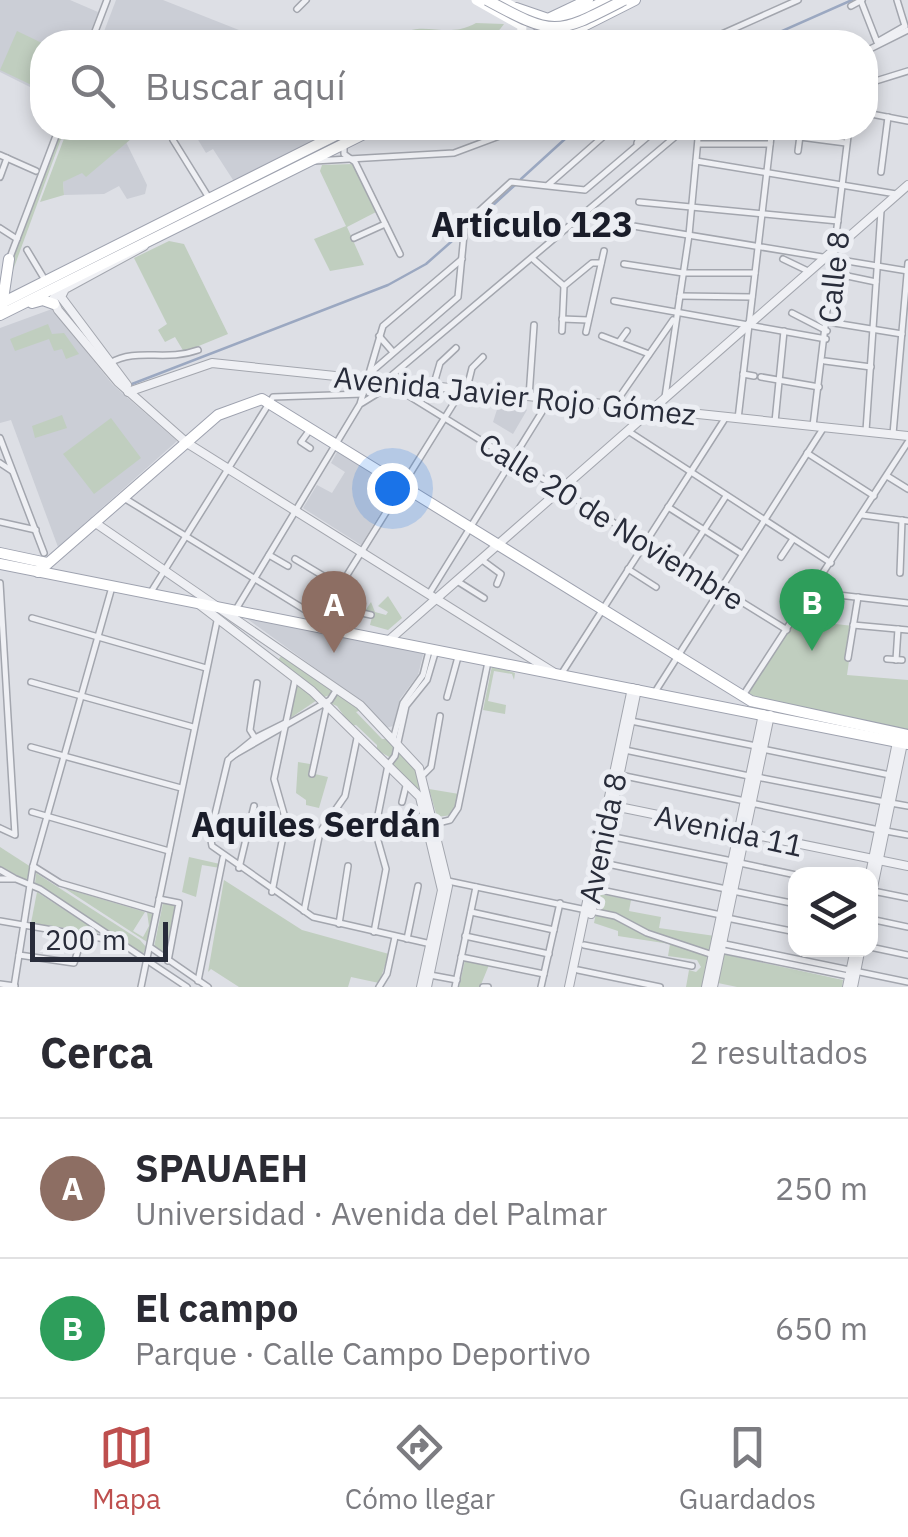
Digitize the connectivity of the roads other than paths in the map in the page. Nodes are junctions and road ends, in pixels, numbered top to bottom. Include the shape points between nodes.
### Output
1 (107, 0) edge
2 (306, 0) edge
3 (476, 0) edge
4 (486, 0) edge
5 (499, 0) edge
6 (588, 0) edge
7 (607, 0) edge
8 (624, 0) edge
9 (635, 0) edge
10 (798, 0) edge
11 (862, 0) edge
12 (897, 0) edge
13 (851, 6) dead end
14 (516, 8) junction
15 (296, 10) dead end
16 (516, 22) junction
17 (907, 28) edge
18 (96, 30) edge
19 (524, 30) edge
20 (533, 30) edge
21 (552, 30) edge
22 (576, 30) edge
23 (731, 30) edge
24 (872, 30) edge
25 (878, 40) edge
26 (878, 44) edge
27 (908, 71) edge
28 (878, 80) edge
29 (878, 115) edge
30 (888, 117) junction
31 (908, 121) edge
32 (54, 140) edge
33 (173, 140) dead end
34 (335, 140) edge
35 (349, 140) edge
36 (490, 140) edge
37 (599, 140) edge
38 (638, 140) edge
39 (643, 140) edge
40 (671, 140) edge
41 (698, 140) edge
42 (770, 140) edge
43 (800, 140) edge
44 (820, 140) edge
45 (847, 140) edge
46 (345, 142) junction
47 (330, 144) junction
48 (698, 144) junction
49 (770, 144) junction
50 (847, 144) junction
51 (636, 146) junction
52 (798, 151) dead end
53 (3, 156) edge
54 (309, 160) junction
55 (338, 161) junction
56 (355, 162) junction
57 (696, 162) junction
58 (36, 171) dead end
59 (881, 172) dead end
60 (767, 173) junction
61 (786, 176) junction
62 (0, 177) edge
63 (842, 184) junction
64 (548, 185) junction
65 (908, 185) edge
66 (784, 188) dead end
67 (897, 194) junction
68 (208, 198) junction
69 (639, 202) dead end
70 (692, 206) junction
71 (881, 208) junction
72 (761, 214) junction
73 (170, 217) junction
74 (838, 222) junction
75 (385, 224) junction
76 (621, 224) dead end
77 (0, 228) edge
78 (689, 235) junction
79 (354, 238) dead end
80 (17, 239) junction
81 (150, 239) junction
82 (758, 245) junction
83 (27, 250) dead end
84 (604, 251) dead end
85 (122, 252) junction
86 (833, 253) junction
87 (400, 254) dead end
88 (532, 258) junction
89 (9, 259) junction
90 (462, 259) junction
91 (783, 259) dead end
92 (601, 263) junction
93 (908, 263) edge
94 (624, 264) dead end
95 (877, 265) junction
96 (808, 271) junction
97 (908, 271) edge
98 (684, 273) junction
99 (754, 273) junction
100 (833, 273) junction
101 (0, 282) edge
102 (876, 282) junction
103 (564, 286) junction
104 (53, 294) junction
105 (680, 296) junction
106 (752, 297) junction
107 (614, 301) dead end
108 (2, 309) edge
109 (906, 309) edge
110 (792, 313) dead end
111 (676, 314) junction
112 (562, 319) junction
113 (588, 320) junction
114 (828, 322) junction
115 (749, 324) junction
116 (534, 325) dead end
117 (874, 329) junction
118 (784, 330) junction
119 (562, 331) dead end
120 (586, 332) dead end
121 (627, 332) dead end
122 (902, 334) junction
123 (379, 336) junction
124 (602, 336) dead end
125 (826, 336) junction
126 (619, 342) junction
127 (456, 348) dead end
128 (198, 350) dead end
129 (904, 350) edge
130 (394, 352) junction
131 (649, 354) junction
132 (483, 357) dead end
133 (823, 360) junction
134 (106, 365) junction
135 (871, 367) junction
136 (743, 374) junction
137 (368, 377) junction
138 (779, 380) junction
139 (388, 383) junction
140 (433, 386) junction
141 (819, 387) junction
142 (464, 390) junction
143 (130, 391) junction
144 (363, 394) junction
145 (529, 396) junction
146 (665, 397) junction
147 (550, 398) junction
148 (268, 402) junction
149 (360, 404) junction
150 (614, 406) junction
151 (650, 410) junction
152 (726, 417) junction
153 (446, 418) junction
154 (738, 418) junction
155 (776, 422) junction
156 (812, 426) junction
157 (824, 427) junction
158 (310, 428) junction
159 (626, 430) junction
160 (866, 432) junction
161 (893, 434) junction
162 (1, 438) edge
163 (908, 439) edge
164 (187, 444) junction
165 (335, 444) junction
166 (310, 448) dead end
167 (807, 453) junction
168 (513, 459) junction
169 (0, 463) edge
170 (228, 469) junction
171 (690, 472) junction
172 (15, 473) junction
173 (887, 476) junction
174 (403, 485) junction
175 (560, 489) junction
176 (908, 489) edge
177 (726, 496) junction
178 (874, 496) junction
179 (124, 498) junction
180 (668, 507) junction
181 (294, 510) junction
182 (862, 515) junction
183 (764, 520) junction
184 (905, 521) edge
185 (0, 522) edge
186 (94, 522) junction
187 (472, 526) junction
188 (36, 530) junction
189 (704, 530) junction
190 (186, 536) junction
191 (793, 538) junction
192 (497, 542) junction
193 (646, 542) junction
194 (362, 552) junction
195 (0, 553) edge
196 (268, 554) junction
197 (742, 554) junction
198 (781, 556) dead end
199 (46, 558) junction
200 (479, 558) junction
201 (296, 559) dead end
202 (831, 562) junction
203 (0, 564) edge
204 (682, 564) junction
205 (904, 564) edge
206 (288, 566) dead end
207 (628, 569) junction
208 (164, 570) junction
209 (38, 572) junction
210 (900, 573) dead end
211 (254, 578) junction
212 (455, 580) junction
213 (0, 584) edge
214 (498, 584) dead end
215 (340, 586) junction
216 (112, 587) junction
217 (720, 587) junction
218 (656, 588) dead end
219 (812, 592) junction
220 (150, 595) junction
221 (309, 596) dead end
222 (432, 596) junction
223 (858, 597) junction
224 (484, 598) dead end
225 (908, 603) edge
226 (200, 605) junction
227 (328, 606) junction
228 (602, 607) junction
229 (229, 610) junction
230 (371, 614) dead end
231 (32, 618) dead end
232 (217, 621) junction
233 (318, 623) junction
234 (853, 625) junction
235 (787, 630) junction
236 (898, 630) junction
237 (908, 630) edge
238 (97, 637) junction
239 (388, 641) junction
240 (276, 646) junction
241 (433, 649) junction
242 (287, 653) junction
243 (458, 654) junction
244 (677, 654) junction
245 (267, 657) junction
246 (848, 658) dead end
247 (887, 659) dead end
248 (488, 660) junction
249 (276, 664) junction
250 (206, 668) junction
251 (2, 670) edge
252 (558, 673) junction
253 (296, 678) junction
254 (31, 682) dead end
255 (257, 684) dead end
256 (634, 688) junction
257 (336, 689) junction
258 (656, 692) junction
259 (81, 696) junction
260 (743, 696) junction
261 (448, 697) dead end
262 (324, 703) junction
263 (766, 714) junction
264 (440, 716) dead end
265 (631, 720) junction
266 (287, 722) junction
267 (194, 728) junction
268 (357, 735) junction
269 (257, 740) junction
270 (395, 742) junction
271 (902, 744) edge
272 (31, 747) dead end
273 (759, 748) junction
274 (623, 749) junction
275 (64, 756) junction
276 (388, 765) junction
277 (312, 774) dead end
278 (618, 775) junction
279 (894, 775) junction
280 (423, 776) junction
281 (753, 776) junction
282 (908, 778) edge
283 (407, 783) junction
284 (181, 788) junction
285 (402, 802) dead end
286 (748, 802) junction
287 (888, 802) junction
288 (254, 806) dead end
289 (612, 806) junction
290 (908, 806) edge
291 (32, 812) dead end
292 (47, 816) junction
293 (434, 824) junction
294 (0, 828) edge
295 (882, 830) junction
296 (741, 832) junction
297 (608, 836) junction
298 (908, 836) edge
299 (169, 851) junction
300 (223, 858) junction
301 (439, 859) junction
302 (735, 862) junction
303 (875, 862) edge
304 (603, 863) junction
305 (33, 866) junction
306 (348, 866) dead end
307 (908, 866) edge
308 (239, 868) junction
309 (0, 870) edge
310 (788, 873) edge
311 (0, 879) edge
312 (16, 879) junction
313 (448, 881) junction
314 (30, 885) junction
315 (418, 886) dead end
316 (476, 887) junction
317 (594, 889) junction
318 (730, 890) junction
319 (272, 892) junction
320 (878, 892) edge
321 (159, 898) junction
322 (908, 898) edge
323 (788, 902) edge
324 (560, 903) junction
325 (590, 909) junction
326 (156, 912) junction
327 (304, 912) junction
328 (470, 912) junction
329 (724, 916) junction
330 (878, 921) edge
331 (0, 922) edge
332 (338, 924) junction
333 (24, 926) junction
334 (908, 927) edge
335 (554, 930) junction
336 (788, 930) edge
337 (374, 932) junction
338 (84, 935) junction
339 (395, 936) junction
340 (465, 936) junction
341 (407, 939) junction
342 (120, 942) junction
343 (431, 944) junction
344 (584, 944) junction
345 (150, 948) junction
346 (717, 949) junction
347 (878, 949) edge
348 (548, 954) junction
349 (20, 955) junction
350 (908, 955) edge
351 (461, 957) junction
352 (146, 959) junction
353 (168, 960) junction
354 (692, 966) dead end
355 (578, 970) junction
356 (427, 974) junction
357 (544, 974) junction
358 (852, 977) edge
359 (198, 981) junction
360 (908, 982) edge
361 (0, 984) edge
362 (456, 984) edge
363 (15, 987) edge
364 (141, 987) edge
365 (187, 987) edge
366 (208, 987) edge
367 (378, 987) edge
368 (424, 987) edge
369 (541, 987) edge
370 (572, 987) edge
371 (660, 987) edge
372 (710, 987) edge

1 - 18 street
2 - 15 street
3 - 16 main road
4 - 8 main road, bridge via 552,29
5 - 14 main road
5 - 16 main road via 522,15
6 - 14 main road via 548,19
7 - 21 main road
9 - 22 main road
10 - 23 street
11 - 13 street
11 - 24 street
12 - 17 street
14 - 20 main road
16 - 19 main road
17 - 25 street
17 - 26 street
27 - 28 street
29 - 30 street
30 - 31 street
30 - 59 street
32 - 80 street
33 - 68 street
34 - 47 main road
35 - 46 main road
36 - 56 street via 454,154
37 - 64 street
38 - 51 street
39 - 51 street
40 - 88 street
41 - 48 street
42 - 49 street
43 - 52 street
44 - 50 street
45 - 50 street, Calle 8
46 - 47 main road
46 - 56 street via 344,154
47 - 54 main road
47 - 55 street
47 - 68 main road
48 - 49 street
48 - 57 street
49 - 60 street
50 - 63 street, Calle 8
51 - 64 street via 584,190
53 - 58 street
53 - 62 street
54 - 55 street
54 - 81 main road
55 - 56 street
56 - 75 street
57 - 60 street
57 - 70 street
60 - 61 street
60 - 72 street
61 - 63 street
61 - 66 street
63 - 67 street
63 - 74 street, Calle 8
64 - 90 street via 511,182 465,224
65 - 67 street
67 - 71 street
68 - 73 main road
69 - 70 street
70 - 72 street
70 - 78 street
71 - 86 street
71 - 95 street
72 - 74 street
72 - 82 street
73 - 85 main road
73 - 104 main road
74 - 86 street, Calle 8
75 - 79 street
75 - 87 street
76 - 78 street
77 - 80 street
78 - 82 street
78 - 98 street
80 - 89 street
81 - 85 main road
81 - 104 street via 134,255
82 - 86 street
82 - 99 street
83 - 104 street
84 - 92 street
85 - 104 main road
86 - 95 street
86 - 96 street
86 - 100 street, Calle 8
88 - 103 street
88 - 139 street
89 - 101 street
89 - 108 main road
90 - 123 street via 388,319
90 - 130 street via 458,297
91 - 96 street
92 - 103 street
92 - 113 street
93 - 97 street
94 - 98 street
95 - 97 street
95 - 102 street
96 - 115 street
97 - 109 street
98 - 99 street
98 - 105 street
99 - 106 street
100 - 102 street
100 - 114 street, Calle 8
102 - 117 street
103 - 112 street
104 - 108 main road
104 - 108 main road
104 - 134 street
105 - 106 street
105 - 111 street
106 - 115 street
107 - 111 street
109 - 122 street
110 - 125 street
111 - 115 street
111 - 131 street
111 - 146 street
112 - 113 street
112 - 119 street
113 - 120 street
114 - 117 street
114 - 125 street, Calle 8
115 - 118 street
115 - 136 street
115 - 146 street
116 - 145 street
117 - 122 street
117 - 135 street
118 - 125 street
118 - 138 street
121 - 126 street
122 - 129 street
123 - 130 street
123 - 137 street
124 - 126 street
125 - 133 street, Calle 8
126 - 131 street
127 - 140 street via 440,363
128 - 134 street via 172,358 128,354
129 - 161 street
130 - 137 street
131 - 150 street
132 - 142 street
133 - 135 street
133 - 141 street, Calle 8
134 - 143 street
135 - 160 street
136 - 138 street
136 - 154 street
137 - 139 street, Avenida Javier Rojo Gómez
137 - 143 street, Avenida Javier Rojo Gómez via 204,363
137 - 144 street
138 - 141 street
138 - 155 street
139 - 140 street, Avenida Javier Rojo Gómez
139 - 149 street
139 - 153 street, Calle 20 de Noviembre
140 - 142 street, Avenida Javier Rojo Gómez
141 - 156 street, Calle 8
142 - 145 street, Avenida Javier Rojo Gómez
142 - 153 street
143 - 164 street
144 - 148 street via 283,394
144 - 149 street
145 - 147 street, Avenida Javier Rojo Gómez
146 - 151 street
147 - 150 street, Avenida Javier Rojo Gómez
147 - 168 street
148 - 158 main road
148 - 164 main road via 218,415
148 - 170 street
149 - 165 street
150 - 151 street, Avenida Javier Rojo Gómez
151 - 152 street, Avenida Javier Rojo Gómez
151 - 159 street
152 - 154 street, Avenida Javier Rojo Gómez
152 - 171 street
153 - 168 street, Calle 20 de Noviembre
153 - 174 street
154 - 155 street, Avenida Javier Rojo Gómez
155 - 156 street, Avenida Javier Rojo Gómez
156 - 157 street, Avenida Javier Rojo Gómez
157 - 160 street, Avenida Javier Rojo Gómez
157 - 167 street
158 - 165 main road
158 - 166 street via 301,442
159 - 171 street
159 - 175 street
160 - 161 street, Avenida Javier Rojo Gómez
161 - 163 street, Avenida Javier Rojo Gómez
162 - 172 street
163 - 173 street
164 - 170 street
164 - 179 main road
165 - 174 main road
165 - 181 street
167 - 178 street
167 - 183 street
168 - 175 street, Calle 20 de Noviembre
168 - 187 street
169 - 172 street
170 - 181 street
170 - 190 street
171 - 177 street
171 - 180 street
172 - 188 street
173 - 176 street
173 - 178 street
174 - 187 main road
174 - 194 street
175 - 192 street
175 - 193 street, Calle 20 de Noviembre
177 - 183 street
177 - 189 street
178 - 182 street
179 - 186 main road
179 - 190 street
180 - 189 street
180 - 193 street
181 - 194 street
181 - 196 street
182 - 184 street
182 - 202 street
183 - 191 street
183 - 197 street
184 - 205 street
185 - 188 street
186 - 199 main road
186 - 208 street
187 - 192 main road
187 - 222 street
188 - 199 street
189 - 197 street
189 - 204 street
190 - 208 street
190 - 211 street
191 - 198 street
191 - 202 street
192 - 200 street
192 - 228 main road
193 - 204 street, Calle 20 de Noviembre
193 - 207 street
194 - 215 street
194 - 222 street
195 - 199 main road
196 - 206 street
196 - 211 street
197 - 217 street
199 - 209 main road
200 - 212 street
200 - 214 street via 502,574
201 - 215 street
202 - 219 street
203 - 209 main road
204 - 217 street, Calle 20 de Noviembre
205 - 210 street
207 - 218 street
207 - 228 street
208 - 220 street
208 - 229 street
209 - 216 main road
211 - 229 street
211 - 233 street
212 - 222 street
212 - 224 street
213 - 251 street
215 - 227 street
216 - 220 main road
216 - 238 street
217 - 235 street, Calle 20 de Noviembre
217 - 244 street
219 - 223 street
219 - 235 street
220 - 226 main road
221 - 227 street
222 - 239 street
222 - 252 street
223 - 225 street
223 - 234 street
226 - 229 main road
226 - 232 street
227 - 230 street
227 - 233 street
228 - 244 main road
228 - 252 street
229 - 233 main road
229 - 240 street
231 - 238 street
232 - 245 street
232 - 250 street
233 - 239 main road
234 - 236 street
234 - 246 street
235 - 260 street
236 - 237 street
236 - 247 street via 899,660
238 - 250 street
238 - 259 street
239 - 241 main road
240 - 242 street
240 - 245 street via 277,653
241 - 243 main road
241 - 270 street via 427,680 406,706
242 - 249 street
242 - 257 street
243 - 248 main road
243 - 261 street
244 - 258 street
244 - 260 main road
245 - 249 street
248 - 252 main road
248 - 293 street via 458,808 450,820
249 - 253 street
250 - 267 street
251 - 294 street via 14,835
252 - 256 main road
253 - 262 street
253 - 266 street
254 - 259 street
255 - 269 street via 250,726
256 - 258 main road
256 - 265 street, Avenida 8
256 - 274 street, Avenida 8
257 - 262 street
257 - 270 street
258 - 263 main road
259 - 267 street
259 - 275 street
260 - 271 main road
262 - 266 street
262 - 268 street
262 - 277 street
263 - 271 main road
263 - 273 street
264 - 280 street via 431,767
265 - 273 street
265 - 274 street, Avenida 8
266 - 269 street
266 - 319 street via 274,784 286,828
267 - 284 street
268 - 276 street
268 - 327 street via 345,796 320,832
269 - 300 street via 231,757 221,775 210,835
270 - 276 street
270 - 280 street
271 - 279 street
272 - 275 street
273 - 279 street
273 - 281 street
274 - 278 street, Avenida 8
274 - 281 street
275 - 284 street
275 - 292 street
276 - 283 street
276 - 337 street via 375,830 386,869
278 - 286 street
278 - 289 street, Avenida 8
279 - 282 street
279 - 287 street
280 - 293 street
281 - 286 street
281 - 287 street
283 - 285 street
283 - 301 street via 423,804
284 - 299 street
286 - 295 street
286 - 296 street
287 - 290 street
287 - 295 street
288 - 308 street
289 - 296 street, Avenida 11
289 - 297 street, Avenida 8
289 - 317 street, Avenida 8
291 - 292 street
292 - 299 street
292 - 305 street
293 - 301 street
295 - 298 street
295 - 303 street
296 - 302 street
296 - 303 street, Avenida 11
297 - 302 street
297 - 304 street, Avenida 8
299 - 321 street
300 - 308 street
300 - 359 street
301 - 313 street
301 - 343 street via 442,890
302 - 310 street
302 - 318 street
303 - 307 street, Avenida 11
304 - 317 street, Avenida 8
304 - 318 street
305 - 314 street
305 - 326 street via 60,883
306 - 332 street
308 - 319 street
309 - 312 street
311 - 312 street
312 - 314 street
313 - 316 street
313 - 356 street
314 - 333 street
314 - 342 street
315 - 341 street
316 - 324 street
316 - 328 street
317 - 325 street, Avenida 8
317 - 329 street
318 - 323 street
318 - 329 street
319 - 327 street
320 - 322 street
321 - 326 street
321 - 353 street via 179,903
324 - 325 street
324 - 335 street
325 - 344 street, Avenida 8
325 - 346 street
325 - 370 street, Avenida 8
326 - 345 street
327 - 332 street
328 - 335 street
328 - 340 street
329 - 336 street
329 - 346 street
330 - 334 street
331 - 333 street
332 - 337 street
333 - 338 street
333 - 349 street
335 - 348 street
337 - 339 street
338 - 342 street
338 - 349 street via 74,963
339 - 341 street
339 - 367 street
340 - 348 street
340 - 351 street
341 - 343 street
342 - 352 street
343 - 356 street
344 - 354 street
344 - 355 street, Avenida 8
345 - 352 street
345 - 353 street
346 - 358 street
346 - 372 street
347 - 350 street
348 - 357 street
349 - 363 street
351 - 357 street
351 - 362 street
352 - 364 street
352 - 365 street
353 - 359 street
355 - 370 street, Avenida 8
355 - 371 street
356 - 362 street
356 - 368 street
357 - 369 street
358 - 360 street
359 - 366 street
361 - 363 street

